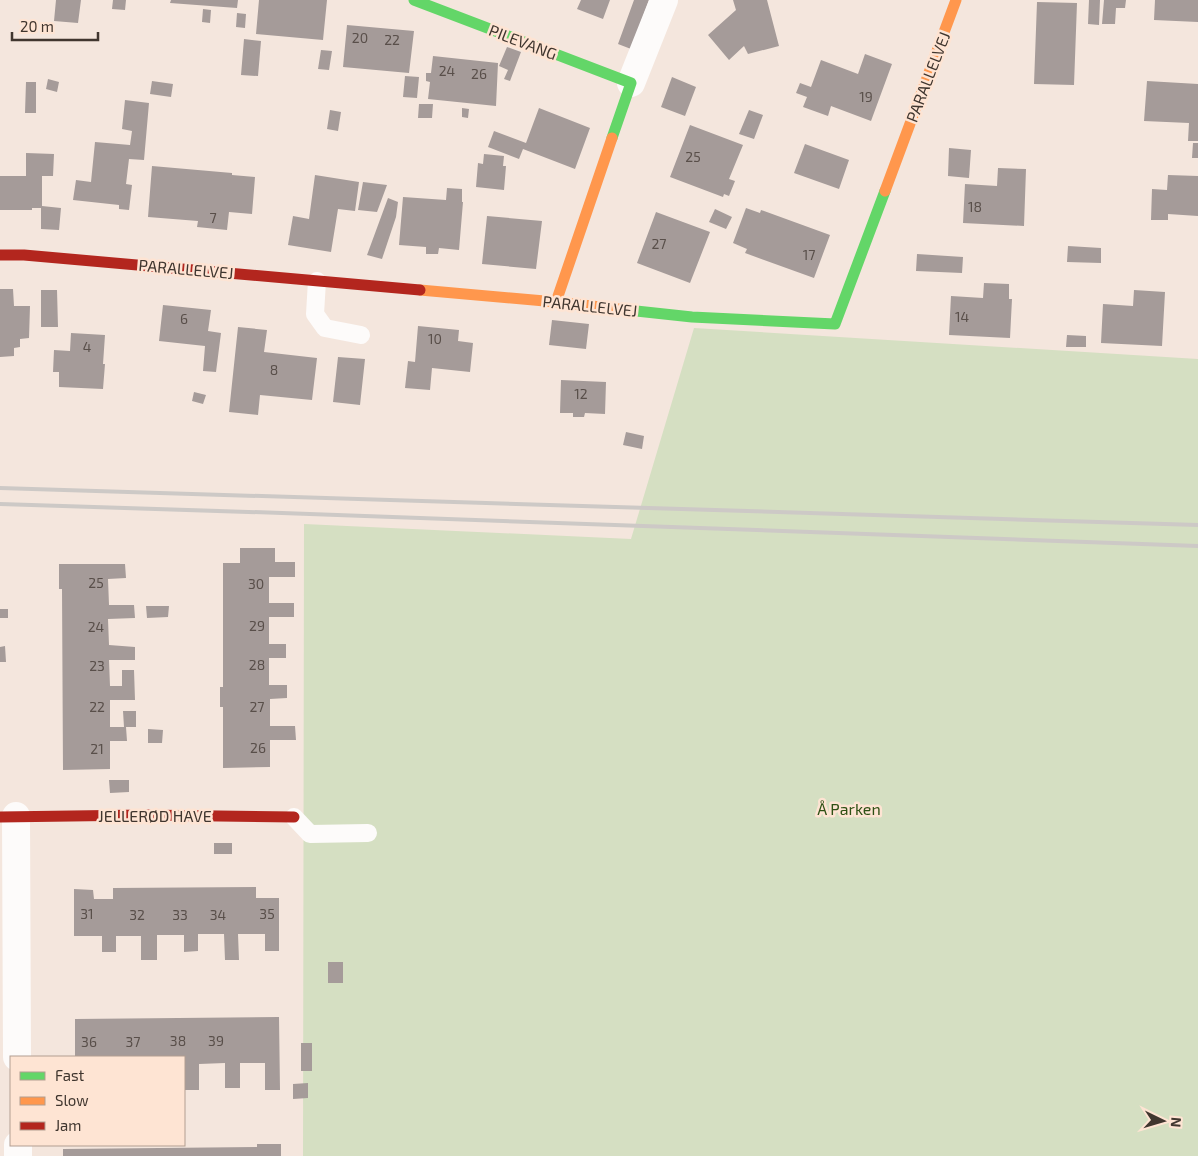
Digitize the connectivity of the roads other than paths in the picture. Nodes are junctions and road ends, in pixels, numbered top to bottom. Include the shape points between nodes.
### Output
1 (414, 0) edge
2 (664, 0) edge
3 (956, 0) edge
4 (631, 83) junction
5 (0, 255) edge
6 (317, 281) junction
7 (556, 302) junction
8 (361, 335) dead end
9 (8, 816) edge
10 (294, 817) joint
11 (368, 833) dead end
12 (17, 1056) edge

1 - 4 street, PILEVANG
2 - 4 street
3 - 7 street, PARALLELVEJ via 835,324 692,317
4 - 7 street
5 - 6 street, PARALLELVEJ
6 - 7 street, PARALLELVEJ
6 - 8 lane via 315,314 325,328
9 - 10 street, JELLERØD HAVE
9 - 12 street, JELLERØD HAVE
10 - 11 lane via 310,834

